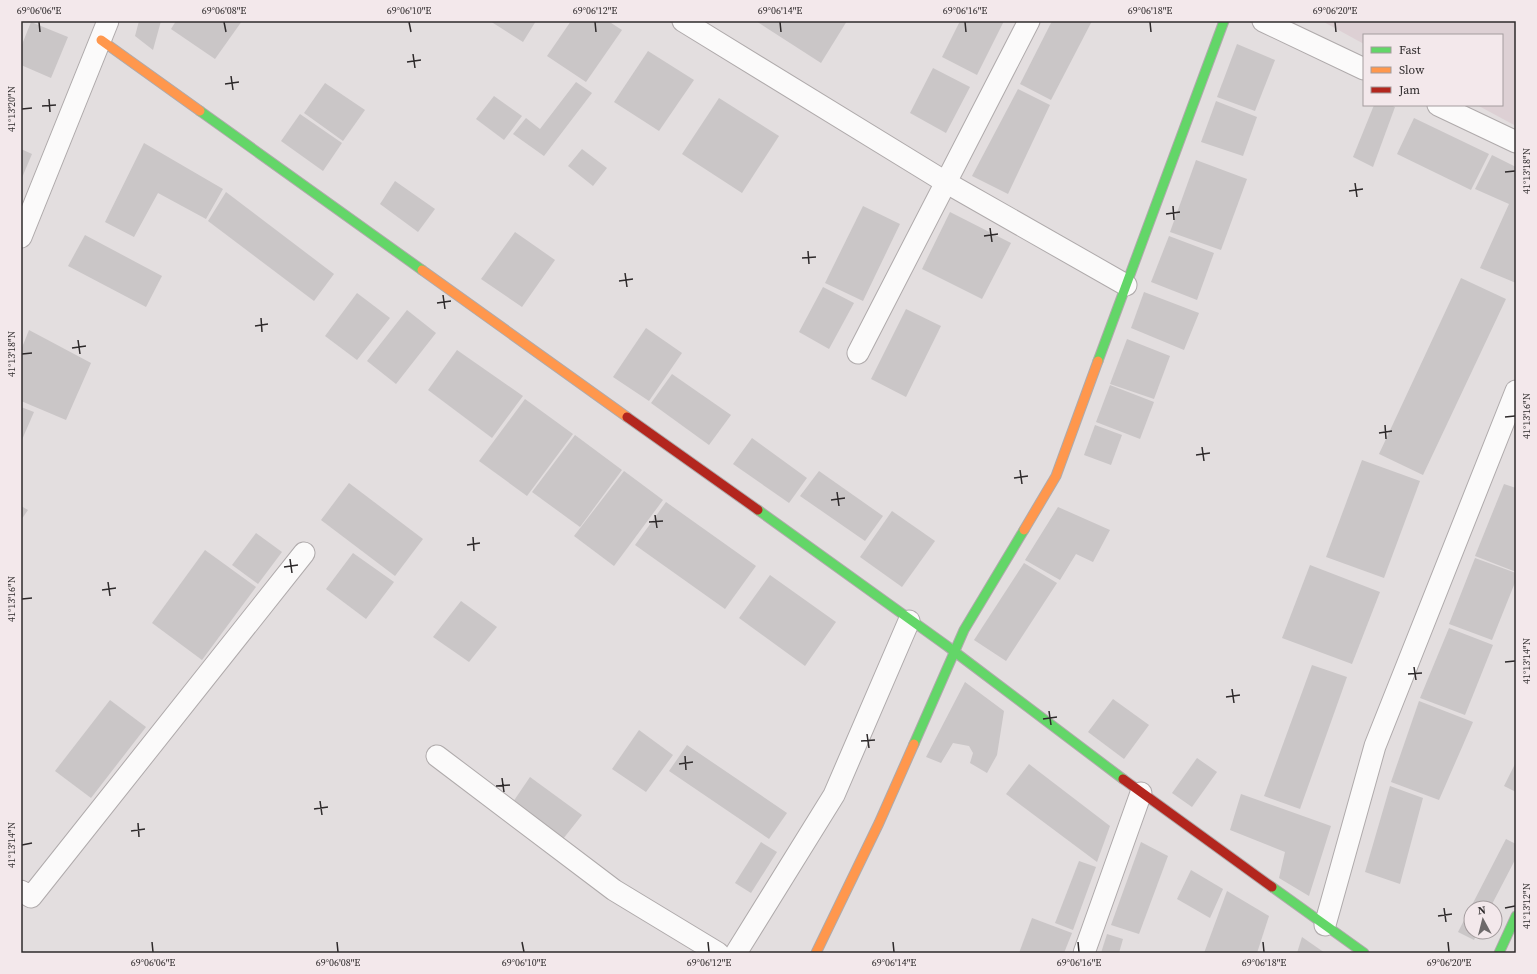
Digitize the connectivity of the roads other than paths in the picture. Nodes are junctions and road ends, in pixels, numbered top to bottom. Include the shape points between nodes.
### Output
1 (683, 21) edge
2 (1029, 21) edge
3 (1224, 21) edge
4 (1263, 21) edge
5 (105, 30) edge
6 (1363, 69) edge
7 (1440, 106) edge
8 (1516, 142) edge
9 (947, 183) junction
10 (21, 237) edge
11 (1126, 285) junction
12 (858, 353) dead end
13 (1516, 391) edge
14 (304, 553) dead end
15 (909, 621) junction
16 (956, 652) junction
17 (437, 756) dead end
18 (1141, 793) junction
19 (21, 891) edge
20 (1516, 916) edge
21 (1325, 925) junction
22 (718, 953) edge
23 (736, 953) edge
24 (816, 953) edge
25 (1084, 953) edge
26 (1364, 953) edge
27 (1499, 953) edge

1 - 9 street
2 - 9 street
3 - 11 street
4 - 6 street
5 - 10 street
5 - 15 street
7 - 8 street
9 - 11 street
9 - 12 street
11 - 16 street via 1056,476 964,630
13 - 21 street via 1375,746
14 - 19 street via 32,897
15 - 16 street
15 - 23 street via 834,795
16 - 18 street
16 - 24 street via 879,823
17 - 22 street via 614,890
18 - 21 street
18 - 25 street
20 - 27 street
21 - 26 street

